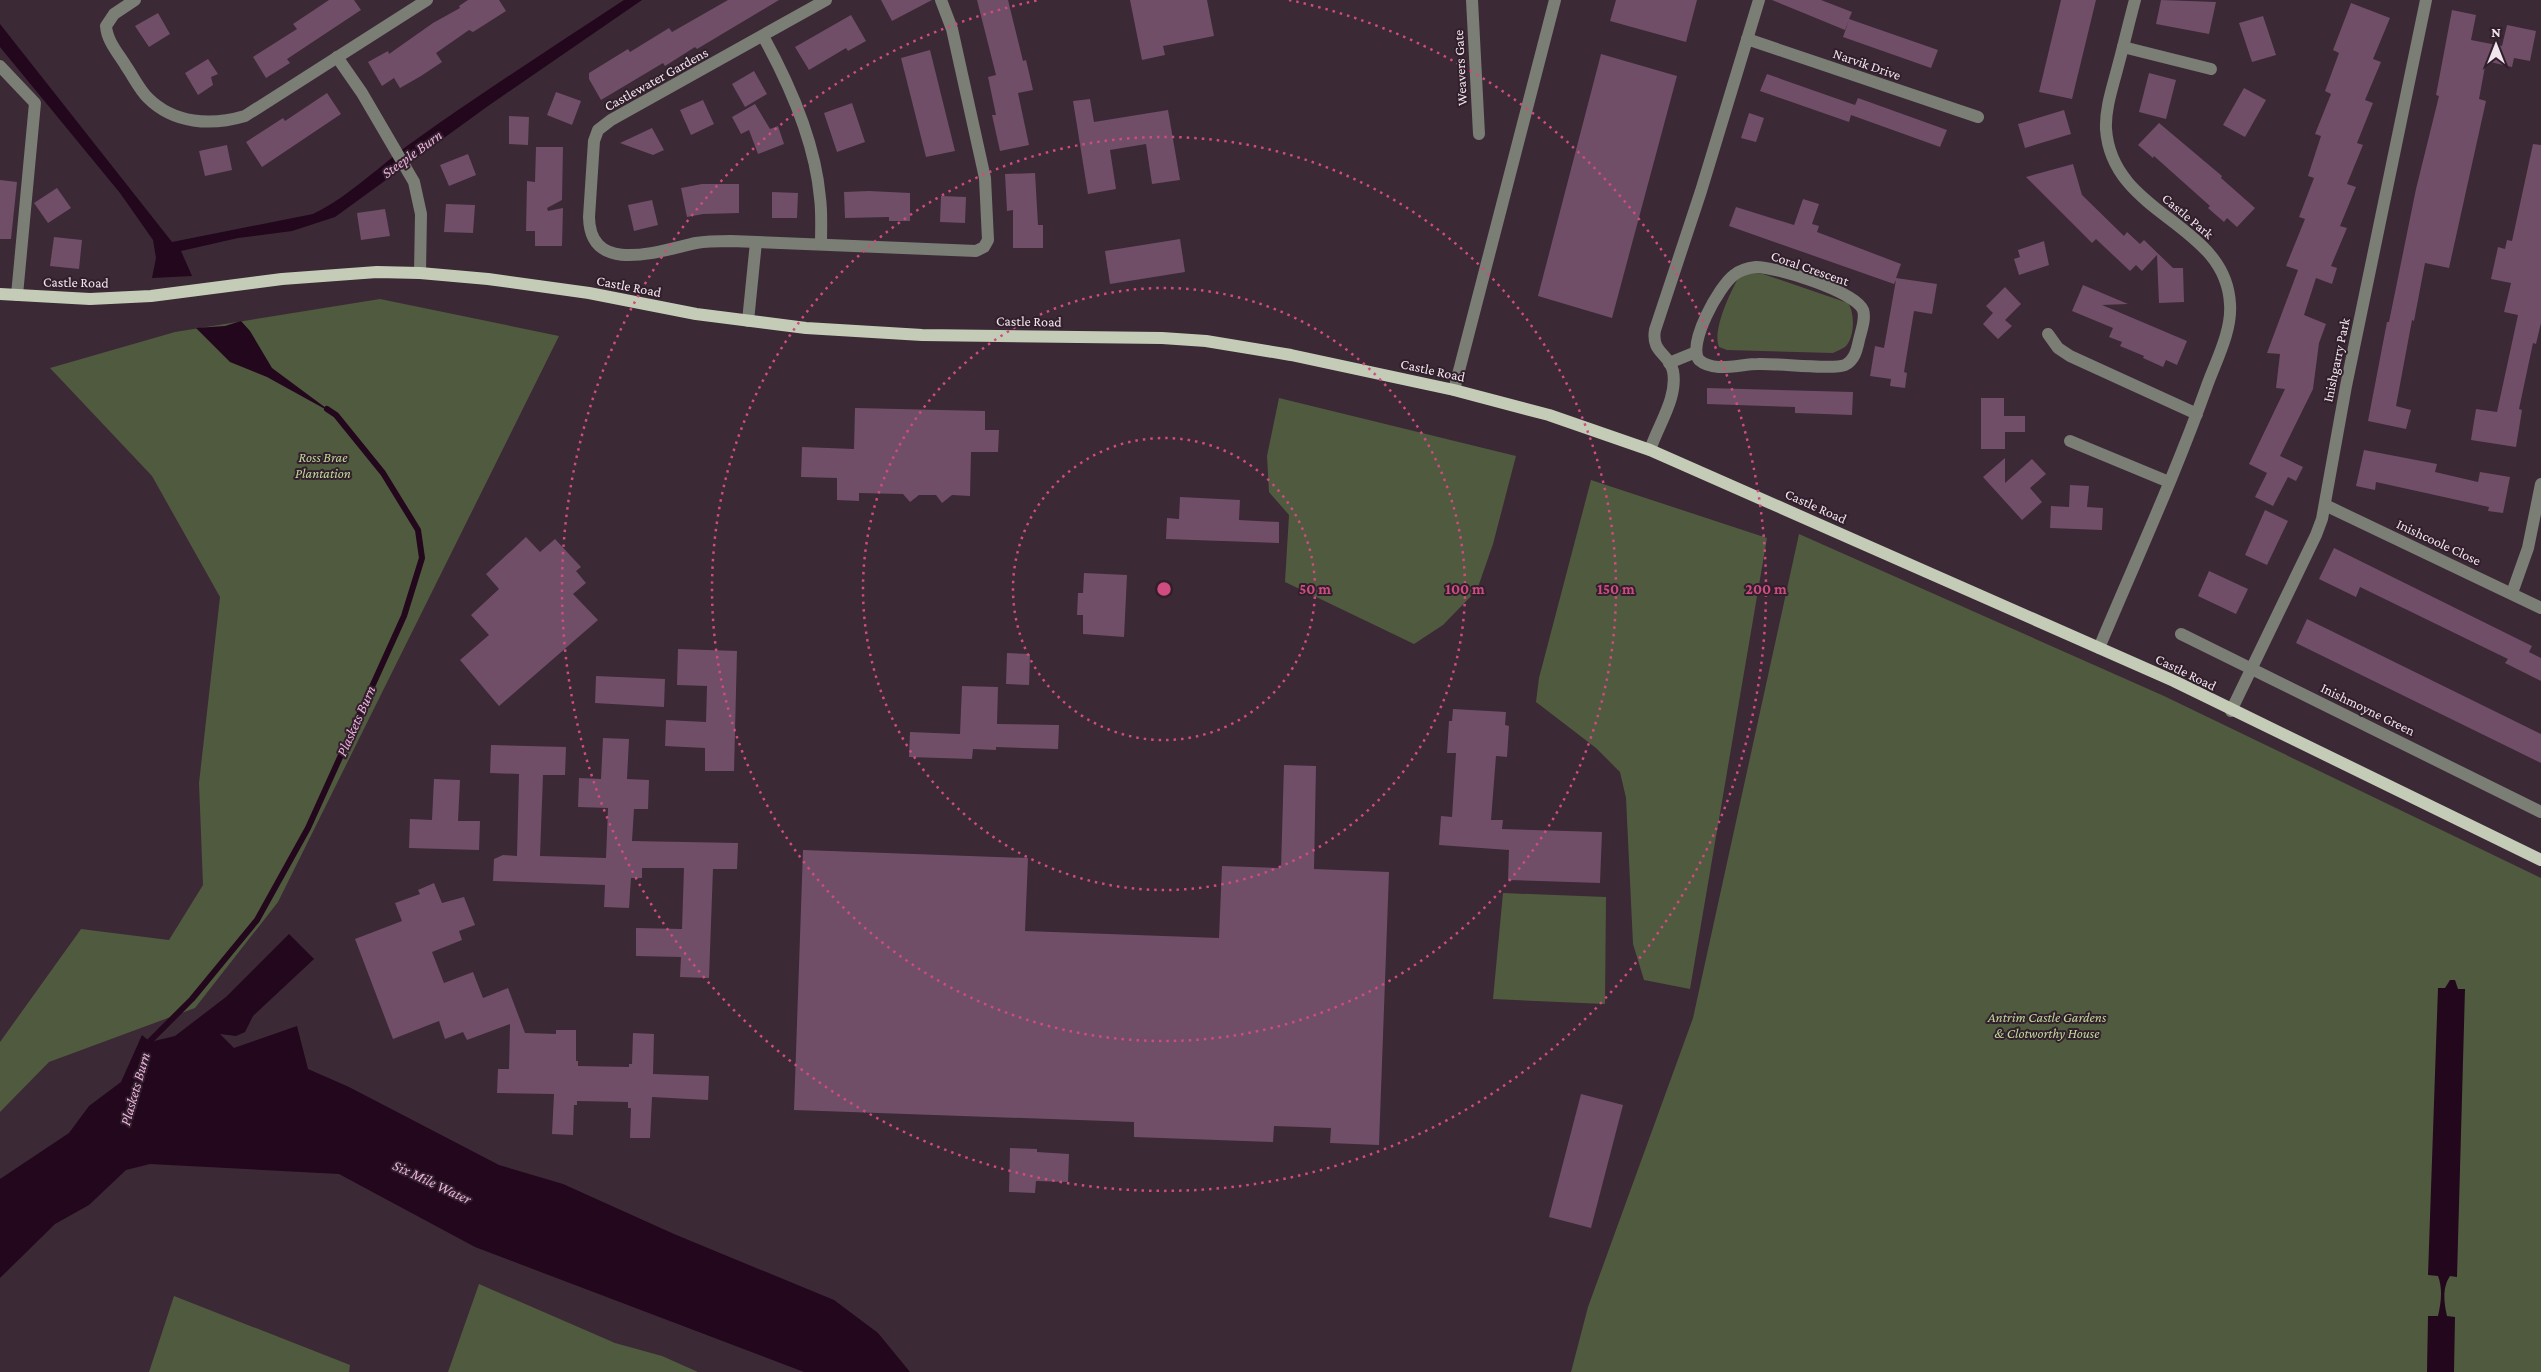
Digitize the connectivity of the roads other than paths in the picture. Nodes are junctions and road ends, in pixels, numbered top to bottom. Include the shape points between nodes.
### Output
1 (135, 0) edge
2 (427, 0) edge
3 (826, 0) edge
4 (941, 0) edge
5 (1472, 0) edge
6 (1555, 0) edge
7 (1759, 0) edge
8 (2134, 0) edge
9 (2426, 0) edge
10 (763, 36) junction
11 (1747, 39) junction
12 (2123, 47) junction
13 (337, 58) junction
14 (0, 66) edge
15 (2211, 68) dead end
16 (1978, 117) dead end
17 (1478, 134) dead end
18 (756, 242) junction
19 (821, 244) junction
20 (420, 273) junction
21 (0, 294) edge
22 (17, 295) junction
23 (748, 321) junction
24 (2048, 334) dead end
25 (1696, 352) junction
26 (1669, 363) junction
27 (1454, 390) junction
28 (2197, 414) junction
29 (2070, 441) dead end
30 (1650, 450) junction
31 (2169, 482) junction
32 (2541, 484) edge
33 (2325, 505) junction
34 (2512, 593) junction
35 (2541, 608) edge
36 (2181, 634) dead end
37 (2099, 648) junction
38 (2252, 669) junction
39 (2231, 711) junction
40 (2541, 812) edge
41 (2541, 860) edge

1 - 13 street via 114,14 106,26 111,43 148,97 166,111 185,119 224,122 244,116
2 - 13 street
3 - 10 street, Castlewater Gardens
4 - 19 street, Castlewater Gardens via 952,29 985,178 988,240 984,247 976,250
5 - 17 street, Weavers Gate
6 - 27 street
7 - 11 street
8 - 12 street, Castle Park
9 - 33 street, Inishgarry Park via 2346,386
10 - 18 street, Castlewater Gardens via 598,130 592,150 589,217 595,241 617,255 637,256 708,242
10 - 19 street via 787,78 815,165 821,198
11 - 16 street, Narvik Drive
11 - 26 street via 1702,190 1655,330 1656,346
12 - 15 street
12 - 28 street, Castle Park via 2107,116 2108,141 2114,162 2138,195 2204,247 2219,268 2228,291 2228,323
13 - 20 street via 362,93 409,173 418,196 421,214
14 - 22 street via 35,103
18 - 19 street, Castlewater Gardens
18 - 23 street
20 - 22 main road, Castle Road via 377,272 282,279 151,296 90,299
20 - 23 main road, Castle Road via 589,293
21 - 22 main road, Castle Road
23 - 27 main road, Castle Road via 922,335 1206,341 1291,355
24 - 28 street via 2058,348 2070,356
25 - 25 street, Coral Crescent via 1700,329 1728,281 1738,272 1750,268 1771,269 1822,285 1852,299 1864,312 1855,355 1841,366 1773,364 1714,367 1701,362
25 - 26 street
26 - 30 street via 1673,373 1672,394
27 - 30 main road, Castle Road via 1549,415
28 - 31 street, Castle Park
29 - 31 street
30 - 37 main road, Castle Road
31 - 37 street, Castle Park
32 - 34 street via 2526,559
33 - 34 street, Inishcoole Close
33 - 38 street, Inishgarry Park via 2316,535
34 - 35 street, Inishcoole Close
36 - 38 street, Inishmoyne Green
37 - 39 main road, Castle Road via 2174,681
38 - 39 street, Inishgarry Park
38 - 40 street, Inishmoyne Green
39 - 41 main road, Castle Road

